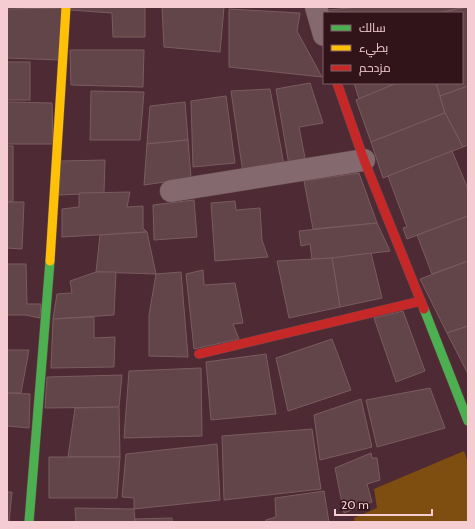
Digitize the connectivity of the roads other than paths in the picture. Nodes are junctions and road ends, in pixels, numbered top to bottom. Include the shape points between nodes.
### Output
1 (66, 7) edge
2 (316, 7) edge
3 (323, 32) edge
4 (337, 84) edge
5 (364, 160) junction
6 (171, 191) dead end
7 (421, 301) junction
8 (199, 354) dead end
9 (468, 421) edge
10 (28, 522) edge

1 - 10 street via 50,263
2 - 3 street
4 - 5 street
5 - 6 street
5 - 7 street
7 - 8 street
7 - 9 street

